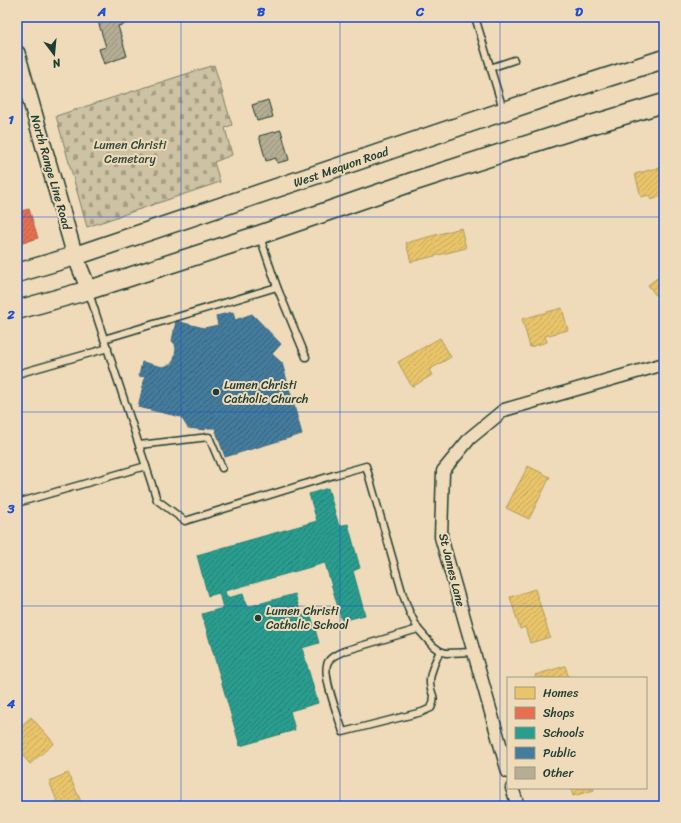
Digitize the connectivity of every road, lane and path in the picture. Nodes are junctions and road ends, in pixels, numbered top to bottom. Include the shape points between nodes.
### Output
1 (475, 17) edge
2 (17, 53) edge
3 (664, 59) edge
4 (514, 60) dead end
5 (490, 68) junction
6 (664, 103) edge
7 (503, 112) junction
8 (259, 235) junction
9 (76, 256) junction
10 (17, 273) edge
11 (276, 287) junction
12 (88, 290) junction
13 (17, 310) edge
14 (104, 339) junction
15 (108, 348) junction
16 (306, 357) dead end
17 (664, 364) edge
18 (17, 374) edge
19 (139, 445) junction
20 (146, 466) junction
21 (222, 468) dead end
22 (17, 502) edge
23 (418, 629) junction
24 (440, 650) junction
25 (474, 652) junction
26 (507, 768) edge
27 (512, 789) edge
28 (518, 806) edge

1 - 5 lane
2 - 9 street, North Range Line Road
3 - 7 main road, West Mequon Road
4 - 5 lane
5 - 7 lane
6 - 8 main road via 412,182
7 - 9 main road, West Mequon Road
8 - 11 lane
8 - 12 main road
9 - 10 main road, West Mequon Road
9 - 12 street, North Range Line Road
11 - 14 lane
11 - 16 lane
12 - 13 main road
12 - 14 lane
14 - 15 lane
15 - 18 lane
15 - 19 lane
17 - 25 street, St James Lane via 504,410 470,438 443,471 442,537
19 - 20 lane
19 - 21 lane via 209,437
20 - 22 lane
20 - 23 lane via 157,500 185,521 366,466 403,595
23 - 24 lane
23 - 24 lane via 344,651 328,662 327,682 343,732 431,708 434,700 430,683
24 - 25 lane via 446,653
25 - 26 street, St James Lane
27 - 28 street

